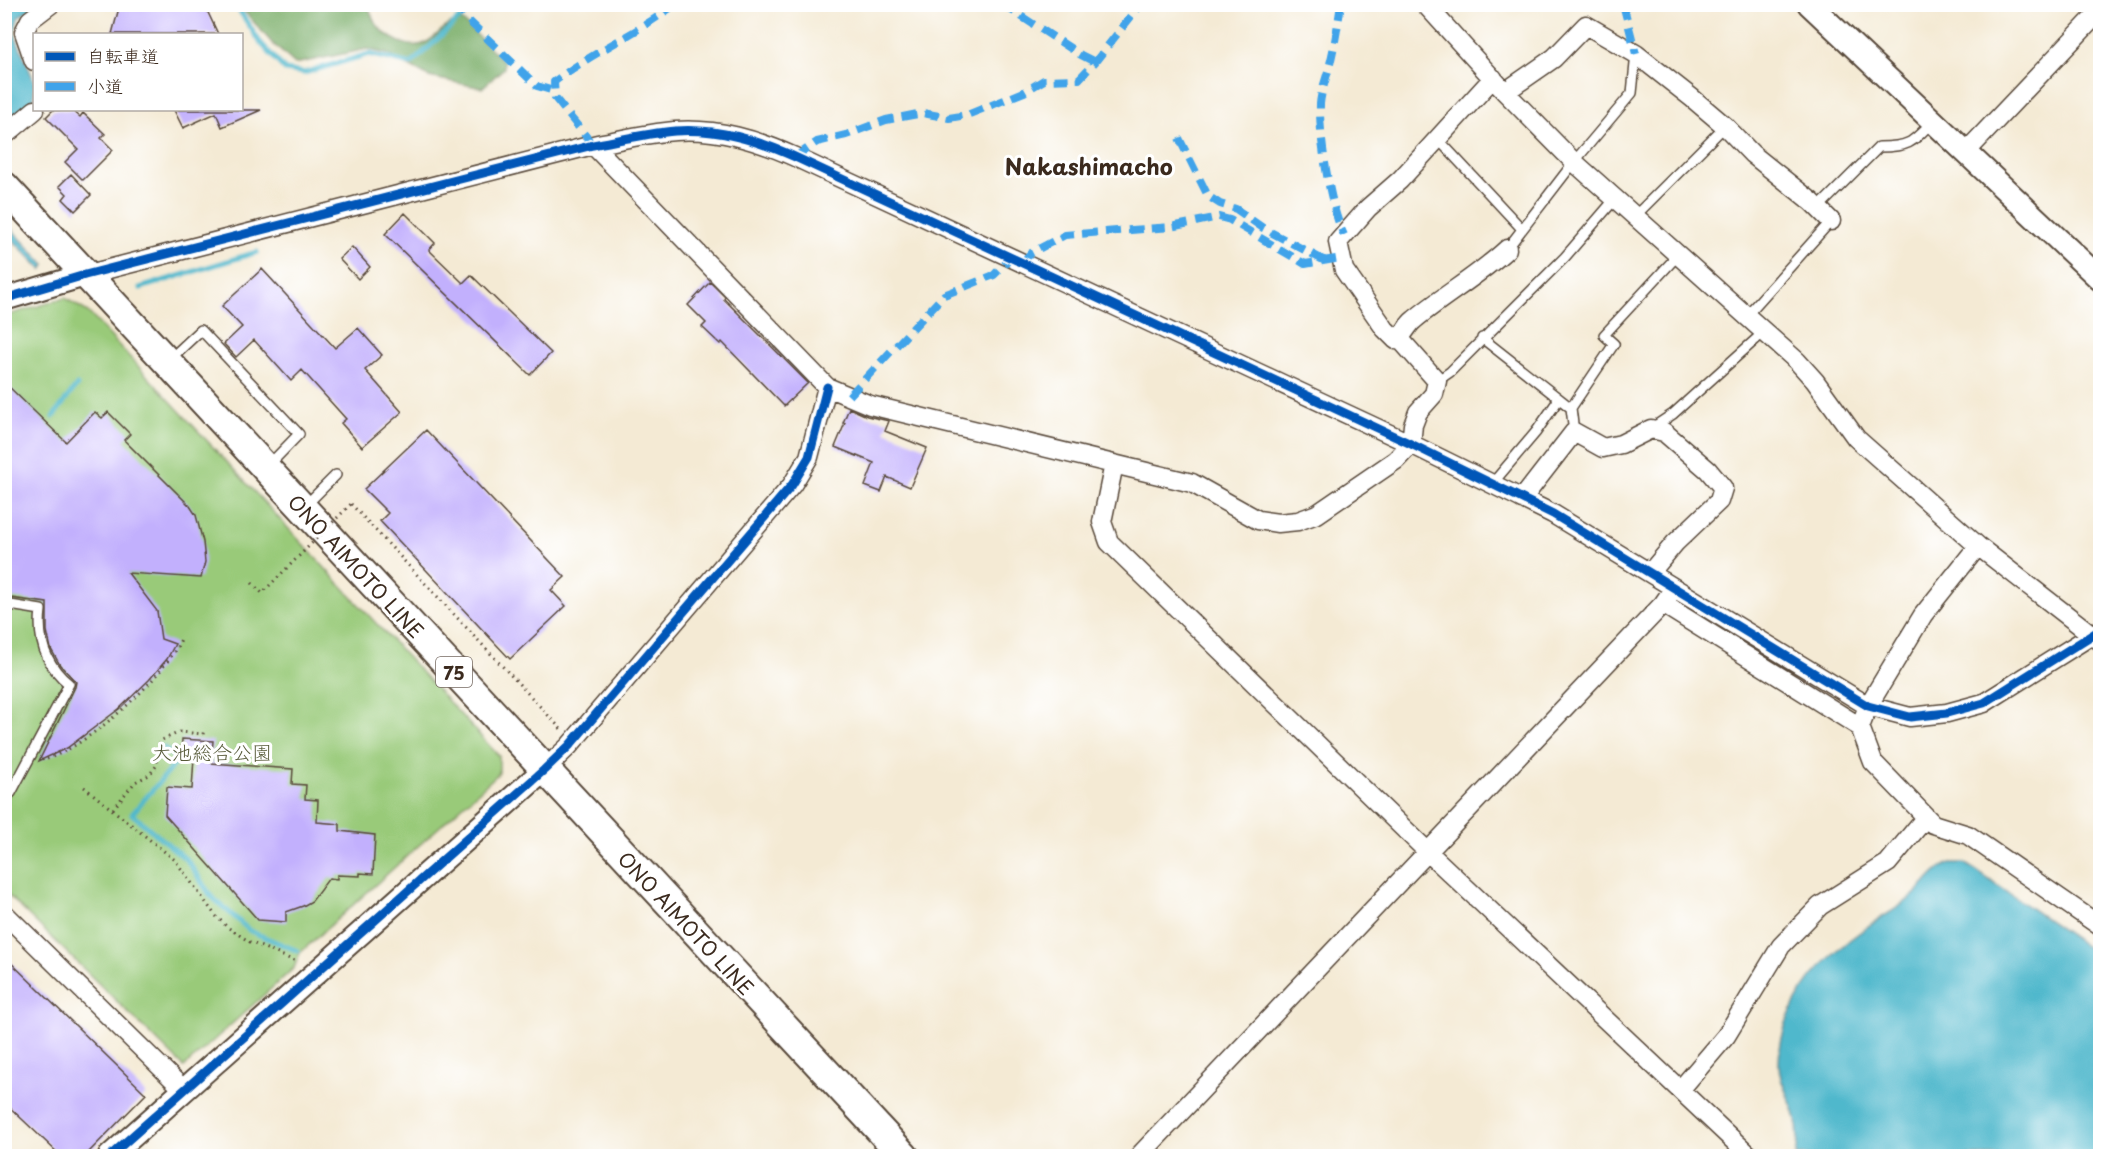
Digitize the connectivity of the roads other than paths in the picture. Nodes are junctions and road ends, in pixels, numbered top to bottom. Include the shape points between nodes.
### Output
1 (51, 4) edge
2 (1425, 4) edge
3 (1809, 4) edge
4 (2100, 11) edge
5 (1636, 54) junction
6 (33, 59) edge
7 (1493, 78) junction
8 (1505, 92) junction
9 (34, 111) edge
10 (1932, 122) junction
11 (1725, 126) junction
12 (4, 136) edge
13 (1438, 139) junction
14 (593, 145) junction
15 (1965, 153) junction
16 (1574, 162) junction
17 (4, 186) edge
18 (1615, 199) junction
19 (1818, 208) junction
20 (1635, 216) junction
21 (1831, 221) joint
22 (1522, 229) junction
23 (1507, 249) joint
24 (1678, 255) junction
25 (86, 275) junction
26 (2100, 279) edge
27 (4, 299) edge
28 (1746, 316) junction
29 (1764, 332) junction
30 (1399, 338) junction
31 (1482, 338) junction
32 (166, 362) junction
33 (1437, 381) junction
34 (827, 387) junction
35 (1559, 399) junction
36 (1571, 408) junction
37 (1651, 429) junction
38 (1574, 432) junction
39 (1411, 444) junction
40 (1114, 464) junction
41 (265, 469) junction
42 (336, 475) dead end
43 (1492, 484) junction
44 (1522, 499) junction
45 (303, 509) junction
46 (1978, 546) junction
47 (1650, 573) junction
48 (1674, 588) junction
49 (4, 604) edge
50 (1663, 604) junction
51 (2098, 635) edge
52 (1868, 706) junction
53 (1860, 727) junction
54 (544, 770) junction
55 (11, 793) dead end
56 (1926, 817) junction
57 (1428, 852) junction
58 (9, 917) edge
59 (2100, 926) edge
60 (4, 938) edge
61 (184, 1090) junction
62 (1680, 1090) junction
63 (110, 1156) edge
64 (904, 1156) edge
65 (1139, 1156) edge
66 (1750, 1156) edge

1 - 6 street via 30,20 24,32
2 - 7 street
3 - 10 street
4 - 15 street
5 - 8 street via 1586,25 1554,58
5 - 11 street
5 - 16 lane via 1632,93
7 - 8 street
7 - 13 street
8 - 16 street
9 - 12 street
10 - 15 street
10 - 19 lane via 1902,147 1879,147
11 - 19 street via 1752,154
11 - 20 lane
13 - 22 lane
13 - 30 street via 1338,242 1344,270 1385,329 1396,340
14 - 25 street
14 - 34 street
14 - 39 street via 675,131 724,133 766,144
15 - 26 street
16 - 18 street
16 - 22 lane
17 - 25 main road, ONO AIMOTO LINE / 75
18 - 20 street
18 - 31 lane via 1565,257
19 - 21 street
20 - 24 street
21 - 28 lane
22 - 23 lane
23 - 30 street via 1411,322
24 - 28 street
24 - 36 lane via 1604,335 1614,344
25 - 27 street
25 - 32 main road, ONO AIMOTO LINE / 75
28 - 29 street
29 - 37 lane
29 - 46 street via 1815,381 1856,438
30 - 33 street
31 - 33 lane
31 - 35 lane
32 - 41 main road, ONO AIMOTO LINE / 75
32 - 41 lane via 201,330 299,434
33 - 39 street via 1434,394 1413,425
34 - 40 street via 870,405
34 - 54 street via 809,457 792,485
35 - 36 lane
35 - 43 lane
36 - 38 lane
37 - 38 street via 1603,448
37 - 47 street via 1664,432 1723,488 1719,501
38 - 44 street
39 - 40 street via 1396,460 1317,514 1278,523 1258,520 1192,483
39 - 43 street
40 - 57 street via 1102,522 1109,542
41 - 45 main road, ONO AIMOTO LINE / 75
42 - 45 lane
43 - 44 street
44 - 47 street
45 - 54 main road, ONO AIMOTO LINE / 75
46 - 51 street
46 - 52 street via 1923,615
47 - 48 street
48 - 50 street
48 - 52 street
49 - 55 lane via 41,610 39,631 44,651 54,670 69,684
50 - 53 street
50 - 57 street
51 - 52 street via 1984,703 1910,717
52 - 53 street
53 - 56 street via 1873,762
54 - 61 street
54 - 64 main road, ONO AIMOTO LINE / 75
56 - 59 street via 1933,824 1968,835
56 - 62 street via 1888,863 1820,906 1781,945 1726,1036
57 - 62 street
57 - 65 street
58 - 60 street
58 - 61 street
61 - 63 street
62 - 66 street

